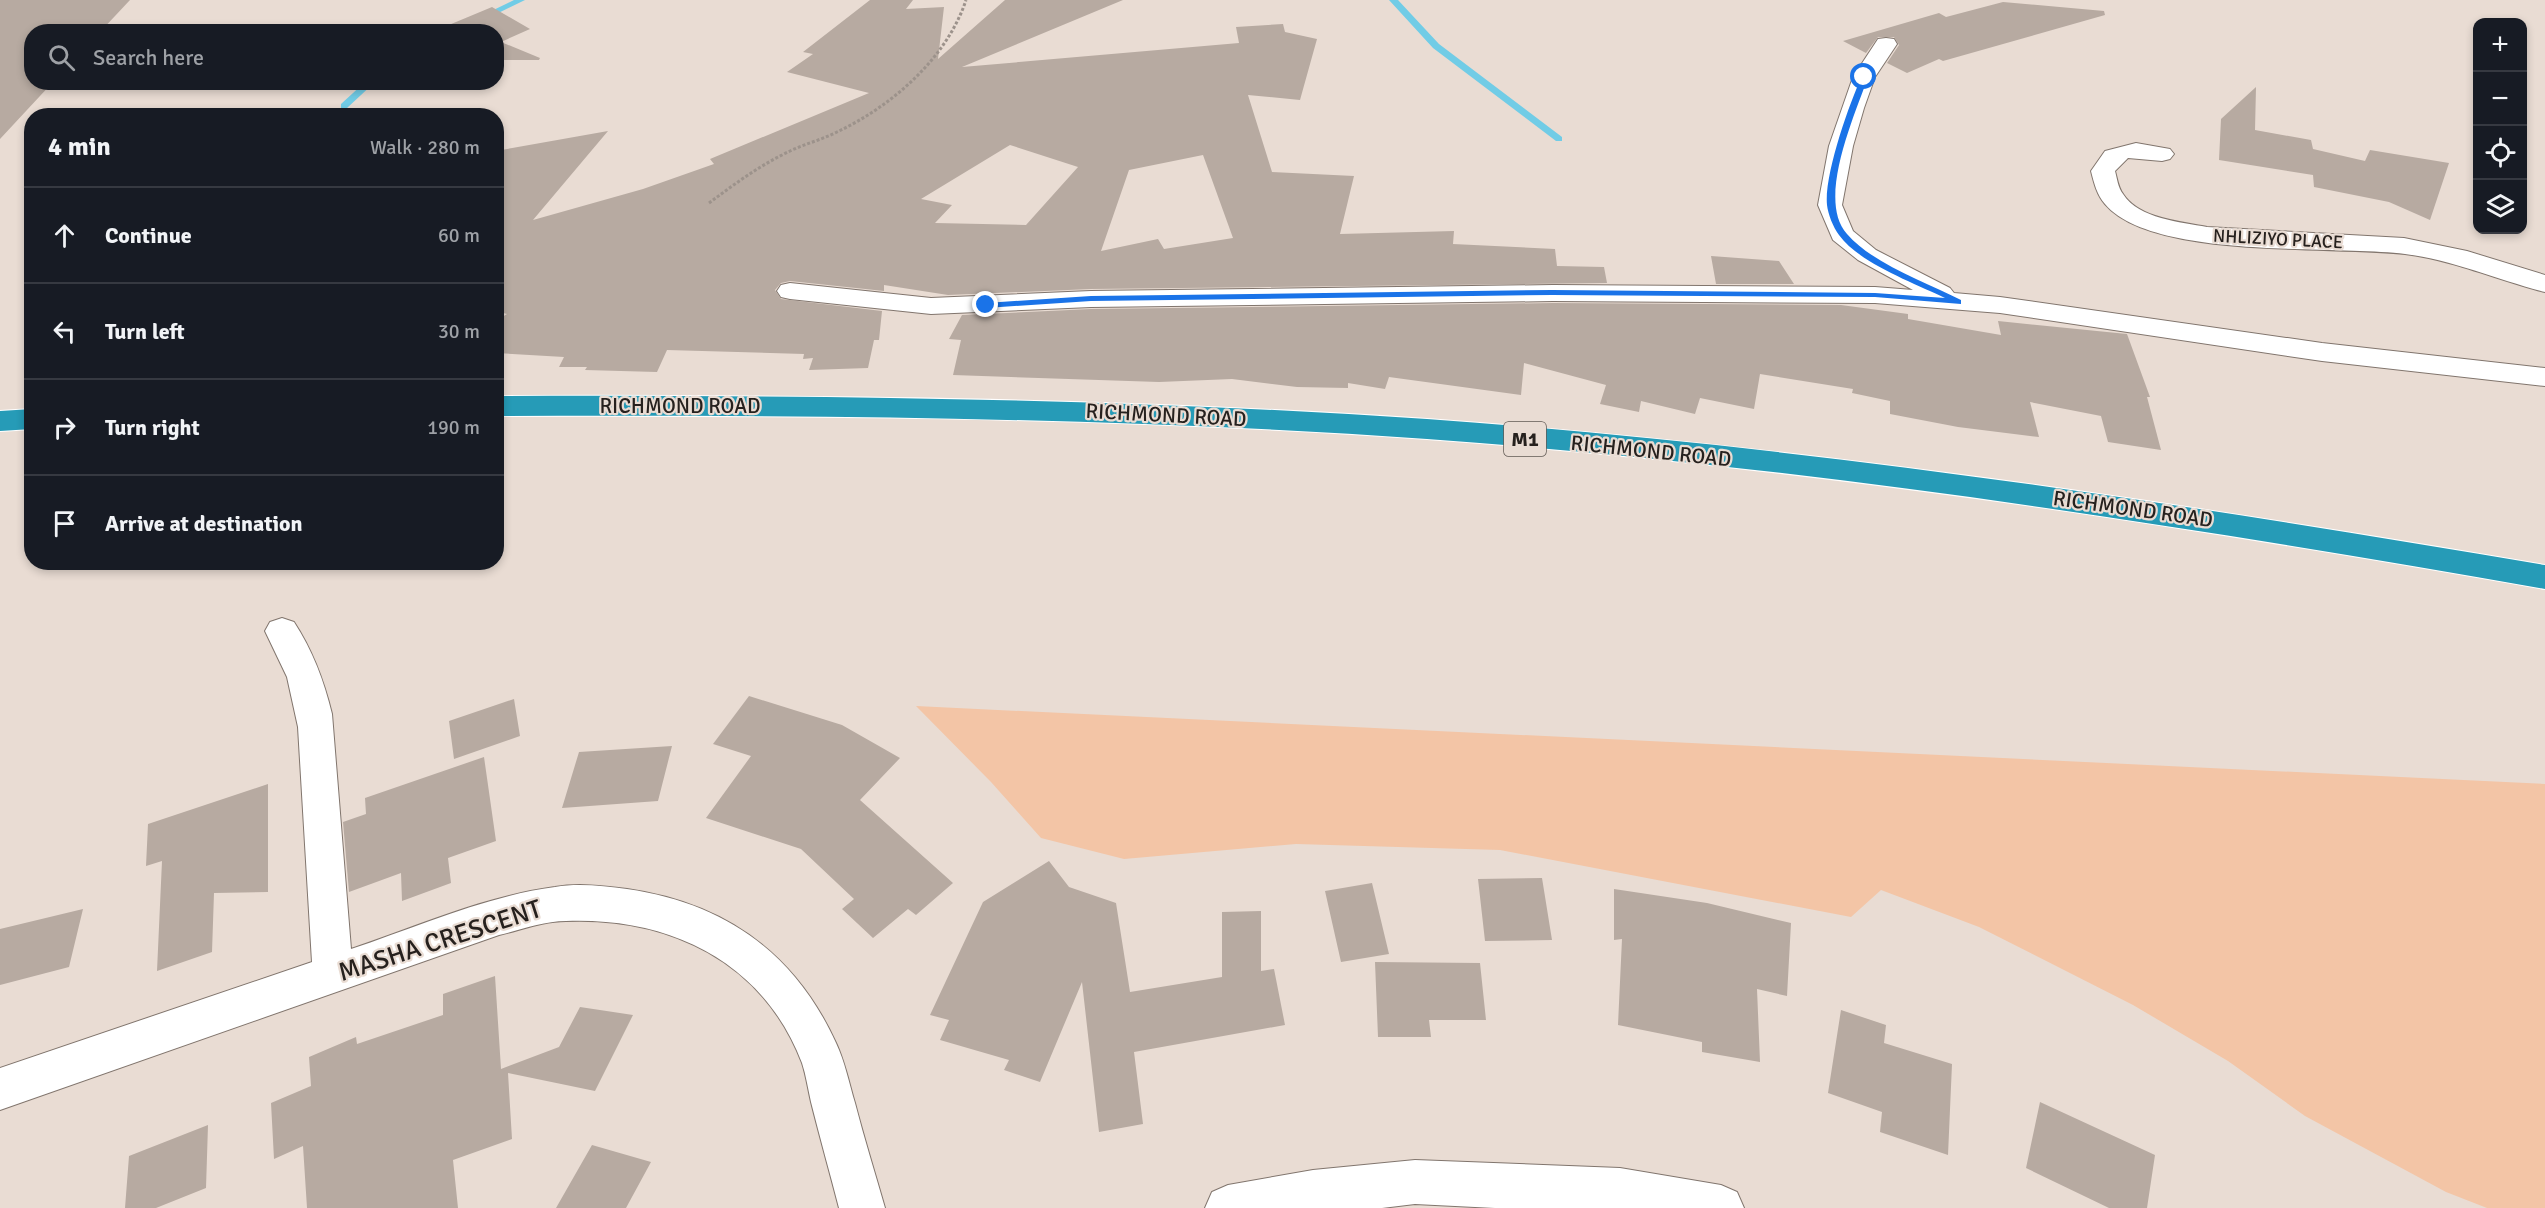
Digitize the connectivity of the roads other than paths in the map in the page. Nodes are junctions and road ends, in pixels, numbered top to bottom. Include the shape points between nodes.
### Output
1 (1886, 44) dead end
2 (2162, 153) dead end
3 (2545, 284) edge
4 (790, 291) dead end
5 (1958, 302) junction
6 (2545, 377) edge
7 (0, 406) edge
8 (24, 406) edge
9 (504, 406) edge
10 (24, 420) edge
11 (0, 421) edge
12 (2545, 577) edge
13 (282, 631) dead end
14 (333, 976) junction
15 (0, 1089) edge
16 (1536, 1197) edge
17 (862, 1208) edge
18 (1228, 1208) edge
19 (1721, 1208) edge

1 - 5 street via 1864,77 1852,108 1830,205 1842,235 1867,255
2 - 3 street, NHLIZIYO PLACE via 2122,151 2107,161 2103,171 2115,201 2142,219 2208,235 2404,246
4 - 5 street via 931,306 1091,299 1552,293 1875,295
5 - 6 street via 2322,352
7 - 8 highway
9 - 12 highway, RICHMOND ROAD / M1 via 1089,411 1547,440 1999,490 2338,540
10 - 11 highway
13 - 14 street via 309,686 316,727
14 - 15 street, MASHA CRESCENT
14 - 17 street, MASHA CRESCENT via 499,917 564,903 629,907 688,919 723,936 759,963 792,1004 820,1056
16 - 18 street via 1415,1182 1313,1193
16 - 19 street via 1620,1191

